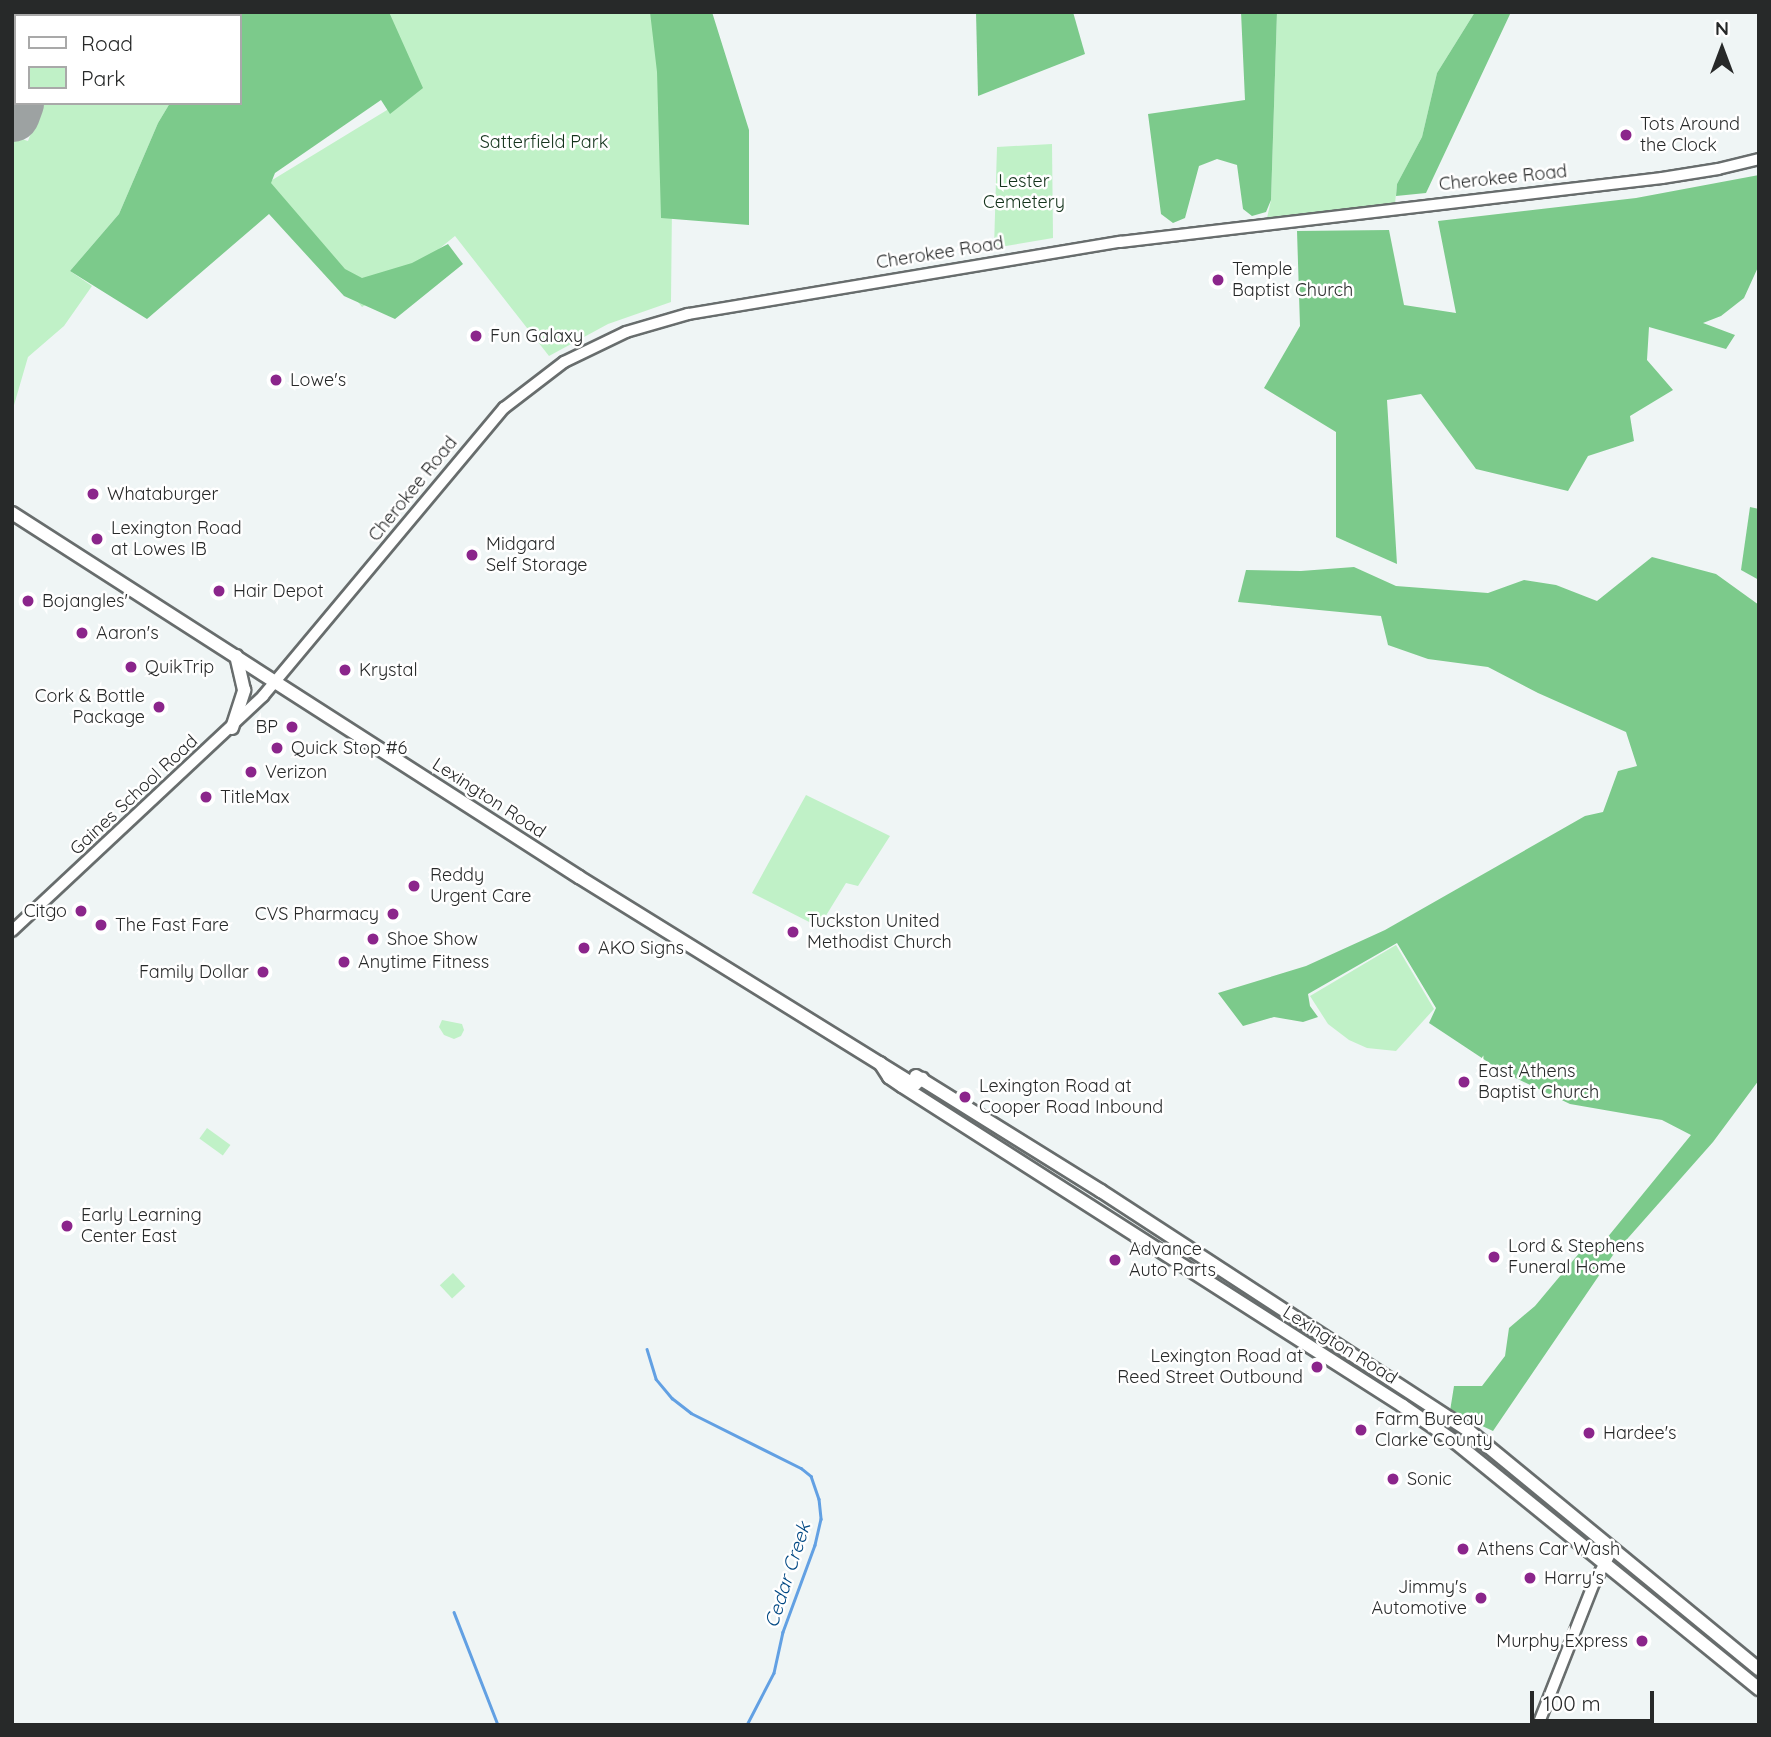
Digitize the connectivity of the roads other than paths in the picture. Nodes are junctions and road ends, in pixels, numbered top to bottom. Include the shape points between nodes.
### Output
1 (1759, 159) edge
2 (12, 513) edge
3 (236, 656) junction
4 (275, 681) junction
5 (232, 728) junction
6 (12, 931) edge
7 (880, 1063) junction
8 (945, 1094) junction
9 (924, 1100) junction
10 (1609, 1556) junction
11 (1759, 1669) edge
12 (1759, 1689) edge
13 (1538, 1725) edge

1 - 4 main road, Cherokee Road via 1662,178 1120,242 688,314 625,332 564,362 504,408
2 - 3 highway, Lexington Road
3 - 4 highway, Lexington Road
3 - 5 highway via 244,690
4 - 5 main road, Gaines School Road
4 - 7 highway, Lexington Road
5 - 6 main road, Gaines School Road
7 - 8 highway, Lexington Road via 900,1067
7 - 9 highway, Lexington Road via 889,1077
8 - 9 highway
8 - 10 highway, Lexington Road via 1469,1431
9 - 10 highway, Lexington Road via 1404,1406
10 - 11 highway, Lexington Road
10 - 12 highway, Lexington Road
10 - 13 street

